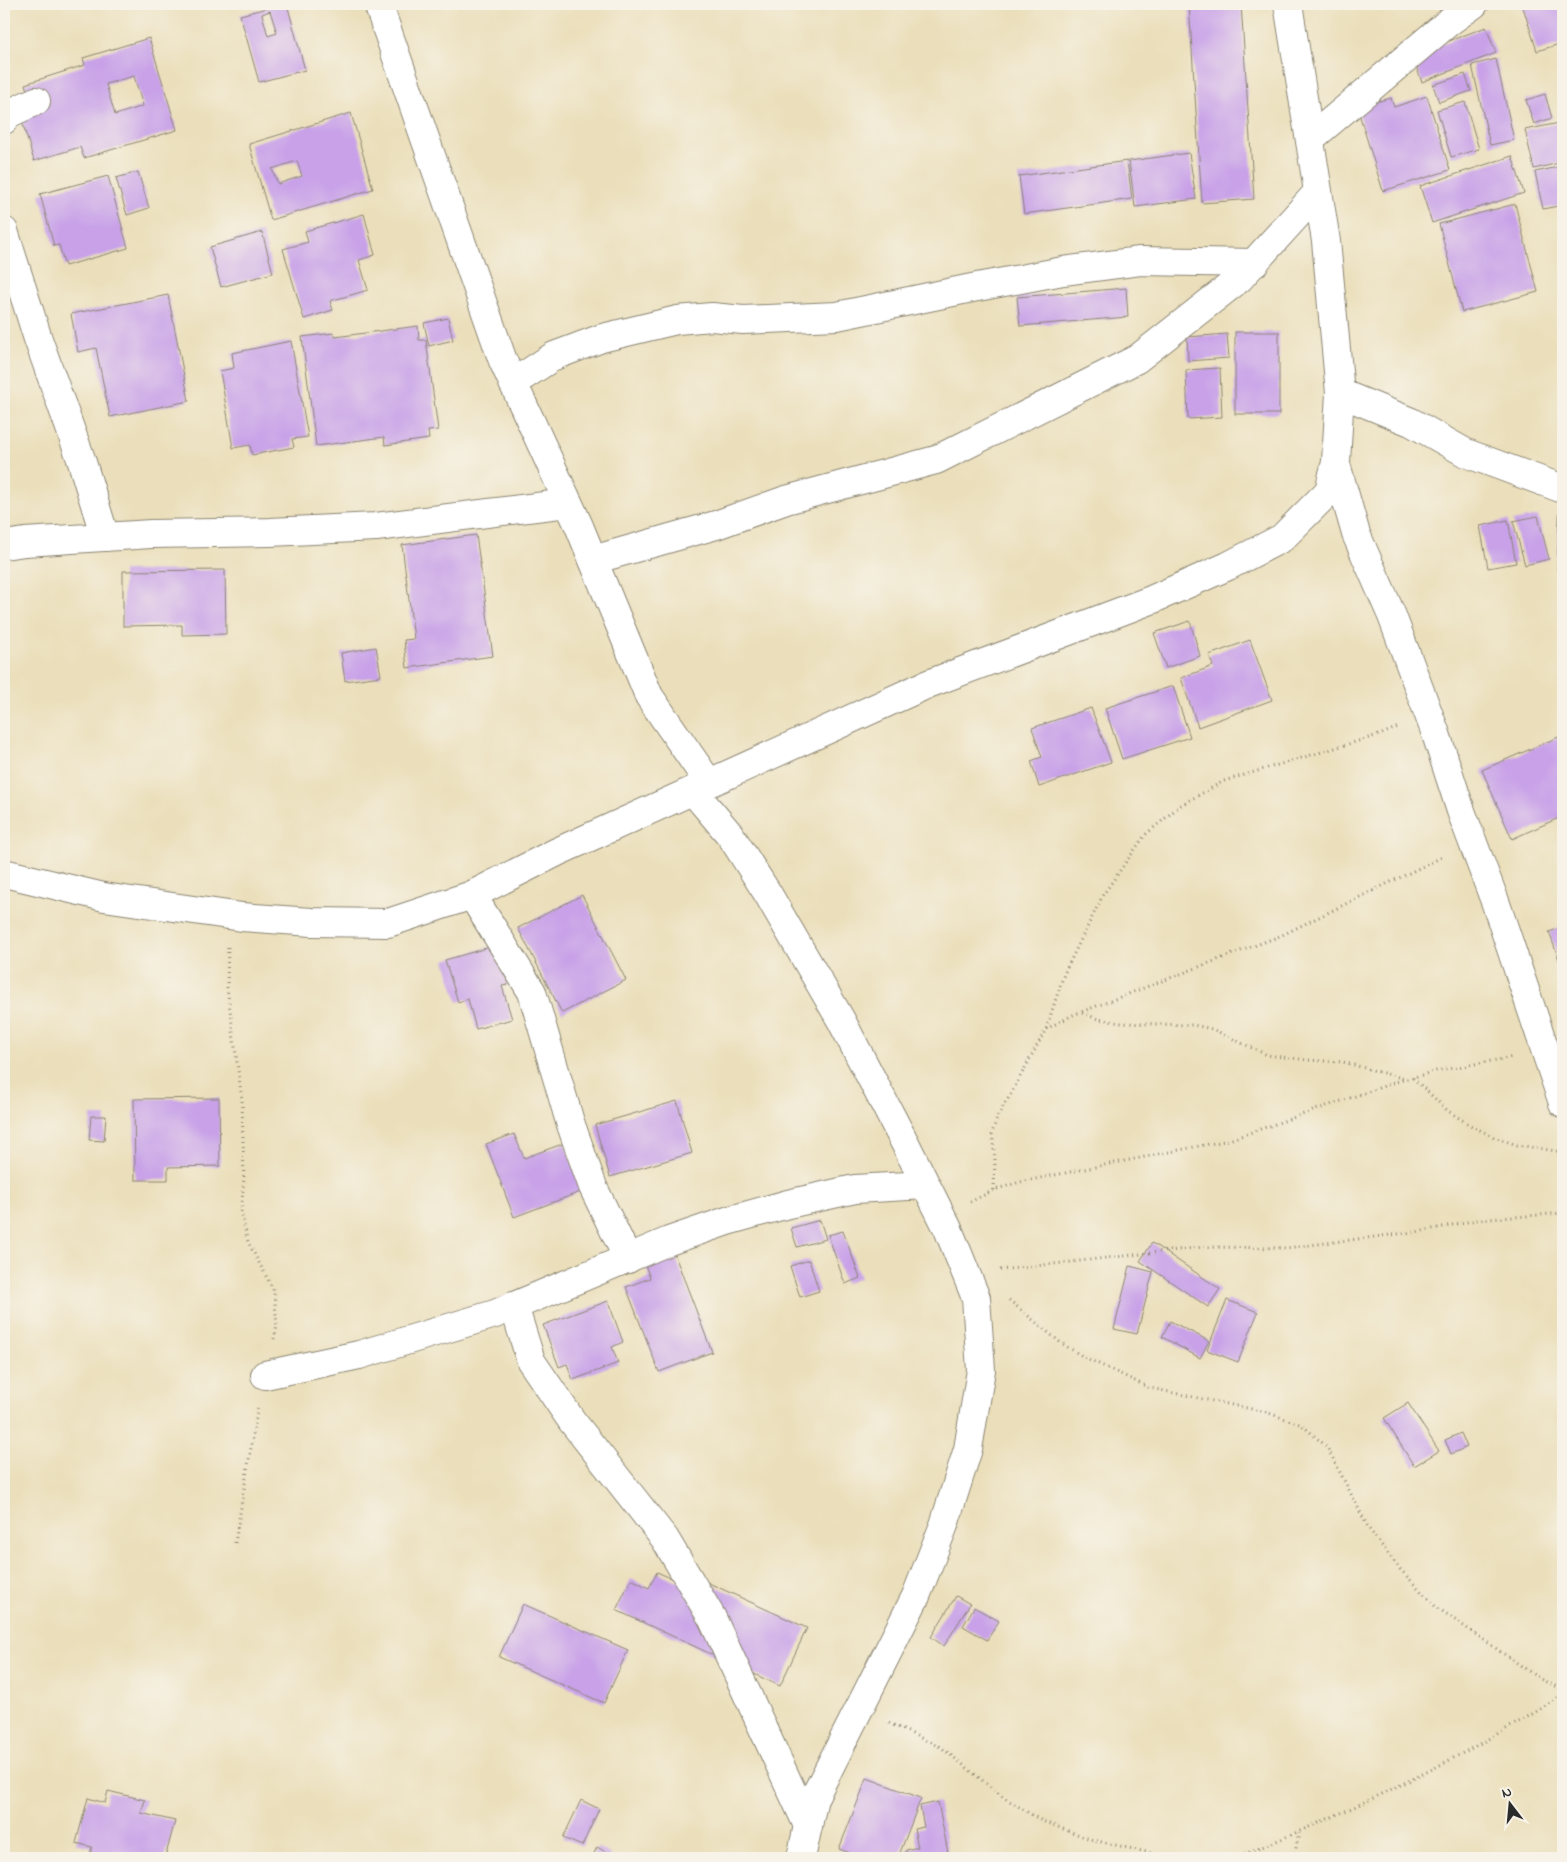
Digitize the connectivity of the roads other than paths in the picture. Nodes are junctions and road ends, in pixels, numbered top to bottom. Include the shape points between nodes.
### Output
1 (378, 4) edge
2 (1288, 4) edge
3 (1474, 4) edge
4 (36, 102) dead end
5 (4, 120) edge
6 (1310, 139) junction
7 (1318, 192) junction
8 (4, 230) edge
9 (1255, 263) junction
10 (513, 382) junction
11 (1340, 393) junction
12 (1336, 462) junction
13 (1563, 489) edge
14 (568, 503) junction
15 (105, 537) junction
16 (4, 545) edge
17 (593, 560) junction
18 (701, 787) junction
19 (4, 873) edge
20 (472, 895) junction
21 (1563, 1102) edge
22 (925, 1185) junction
23 (628, 1259) junction
24 (514, 1306) junction
25 (265, 1375) road end
26 (808, 1826) junction
27 (801, 1858) edge

1 - 10 street via 499,352
2 - 6 street
3 - 6 street
4 - 5 street via 8,114
6 - 7 street
7 - 9 street
7 - 11 street via 1326,242
8 - 15 street
9 - 10 street via 1140,262 1053,273 837,316 677,320 602,338 554,356
9 - 17 street via 1239,280 1136,359 936,460 786,500 716,525
10 - 14 street
11 - 12 street
11 - 13 street via 1411,422 1466,453
12 - 18 street via 1329,491 1282,538 1228,566 1151,600 928,684
12 - 21 street via 1356,534 1392,616 1428,713
14 - 15 street via 376,526
14 - 17 street
15 - 16 street
17 - 18 street via 649,696
18 - 20 street via 557,852
18 - 22 street via 841,1020
19 - 20 street via 104,897 242,917 312,922 388,923
20 - 23 street via 532,992 570,1122 593,1187
22 - 23 street via 855,1189 788,1204 727,1221
22 - 26 street via 975,1274 981,1370 968,1449 944,1525 916,1596 814,1798
23 - 24 street
24 - 25 street via 359,1355
24 - 26 street via 531,1361 572,1421 665,1539 712,1618
26 - 27 street

